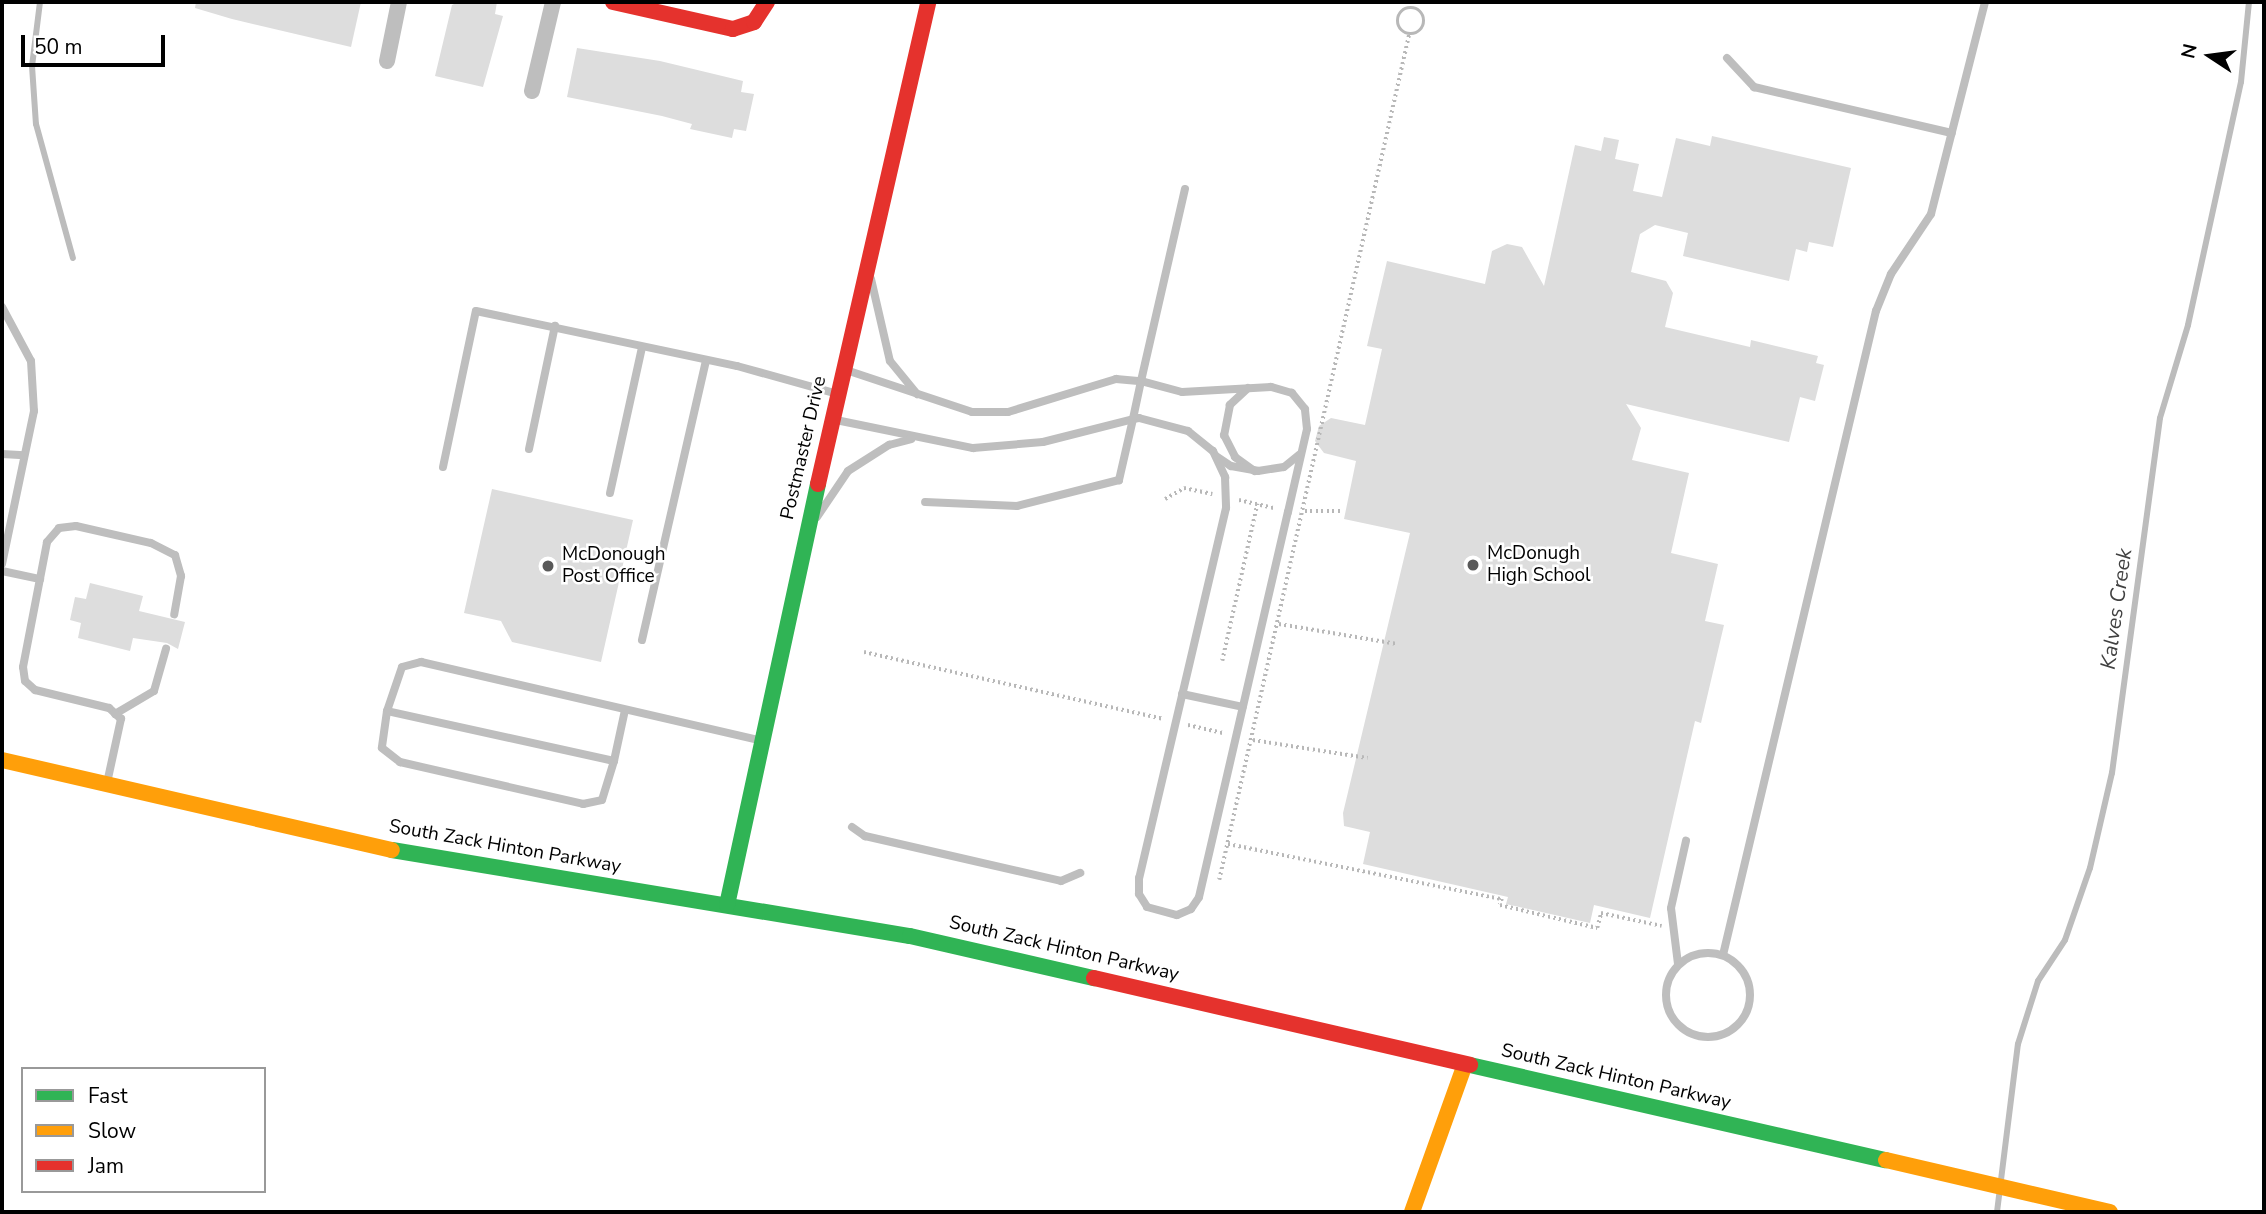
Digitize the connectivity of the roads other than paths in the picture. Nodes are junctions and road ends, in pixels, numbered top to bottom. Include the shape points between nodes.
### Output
1 (400, 2) edge
2 (553, 2) edge
3 (613, 2) edge
4 (767, 2) edge
5 (928, 2) edge
6 (1985, 2) edge
7 (1727, 58) dead end
8 (387, 61) dead end
9 (533, 91) dead end
10 (1952, 132) junction
11 (1185, 189) dead end
12 (869, 262) junction
13 (2, 307) edge
14 (555, 326) junction
15 (642, 346) junction
16 (706, 360) junction
17 (844, 369) junction
18 (1141, 381) junction
19 (1248, 388) junction
20 (838, 394) junction
21 (919, 396) junction
22 (833, 419) junction
23 (1133, 419) junction
24 (1224, 435) junction
25 (914, 438) junction
26 (529, 449) dead end
27 (1302, 450) junction
28 (2, 454) edge
29 (1214, 454) junction
30 (24, 455) junction
31 (1224, 462) junction
32 (443, 467) dead end
33 (1254, 471) junction
34 (1225, 477) junction
35 (610, 493) dead end
36 (925, 502) dead end
37 (806, 534) junction
38 (2, 564) edge
39 (2, 571) edge
40 (40, 579) junction
41 (174, 614) dead end
42 (642, 640) dead end
43 (166, 649) dead end
44 (1182, 694) junction
45 (1243, 707) junction
46 (387, 710) junction
47 (625, 710) junction
48 (115, 714) junction
49 (761, 740) junction
50 (2, 760) edge
51 (614, 761) junction
52 (107, 783) junction
53 (852, 827) dead end
54 (1686, 841) dead end
55 (1080, 873) dead end
56 (727, 905) junction
57 (1723, 955) junction
58 (1678, 964) junction
59 (1465, 1064) junction
60 (1412, 1212) edge
61 (2110, 1212) edge

1 - 8 street
2 - 9 street
3 - 4 main road via 733,29 754,22
5 - 12 main road, Postmaster Drive
6 - 10 lane
7 - 10 lane via 1754,87
10 - 57 lane via 1931,214 1891,274 1876,311
11 - 18 lane
12 - 17 main road, Postmaster Drive
12 - 21 lane via 890,361
13 - 30 lane via 31,361 34,411
14 - 15 lane
14 - 26 lane
14 - 32 lane via 477,311
15 - 16 lane
15 - 35 lane
16 - 20 lane
16 - 42 lane
17 - 20 main road, Postmaster Drive
17 - 21 lane
18 - 19 lane via 1182,392
18 - 21 lane via 1116,379 1007,412 972,412
18 - 23 lane
19 - 24 lane via 1230,405
19 - 27 lane via 1271,387 1292,393 1304,409
20 - 22 main road, Postmaster Drive
22 - 25 lane
22 - 37 main road, Postmaster Drive
23 - 25 lane via 1043,442 973,448
23 - 29 lane via 1188,431
23 - 36 lane via 1119,480 1037,503
24 - 31 lane
24 - 33 lane via 1235,457
25 - 37 lane via 889,445 848,471
27 - 33 lane via 1284,467
27 - 45 lane
28 - 30 lane
29 - 31 lane
29 - 34 lane
30 - 38 lane
31 - 33 lane
31 - 34 lane
34 - 44 lane via 1226,509
37 - 49 main road, Postmaster Drive
39 - 40 lane
40 - 41 lane via 47,542 59,528 76,526 151,543 175,555 181,576
40 - 48 lane via 23,667 25,681 34,690 109,708
43 - 48 lane via 154,691
44 - 45 lane
44 - 45 lane via 1139,878 1139,894 1147,907 1162,914 1177,915 1199,897
46 - 47 lane via 402,667 421,662
46 - 51 lane
46 - 51 lane via 382,748 400,762 583,804 602,800
47 - 49 lane
47 - 51 lane
48 - 52 lane via 121,719
49 - 56 main road, Postmaster Drive
50 - 52 main road, South Zack Hinton Parkway
52 - 56 main road, South Zack Hinton Parkway via 397,851
53 - 55 lane via 865,836 1061,881
54 - 58 lane via 1671,928
56 - 59 main road, South Zack Hinton Parkway via 910,936
57 - 58 lane via 1699,953
57 - 58 lane via 1743,972 1750,997 1740,1022 1718,1035 1689,1032 1672,1016 1665,993
59 - 60 main road
59 - 61 main road, South Zack Hinton Parkway

